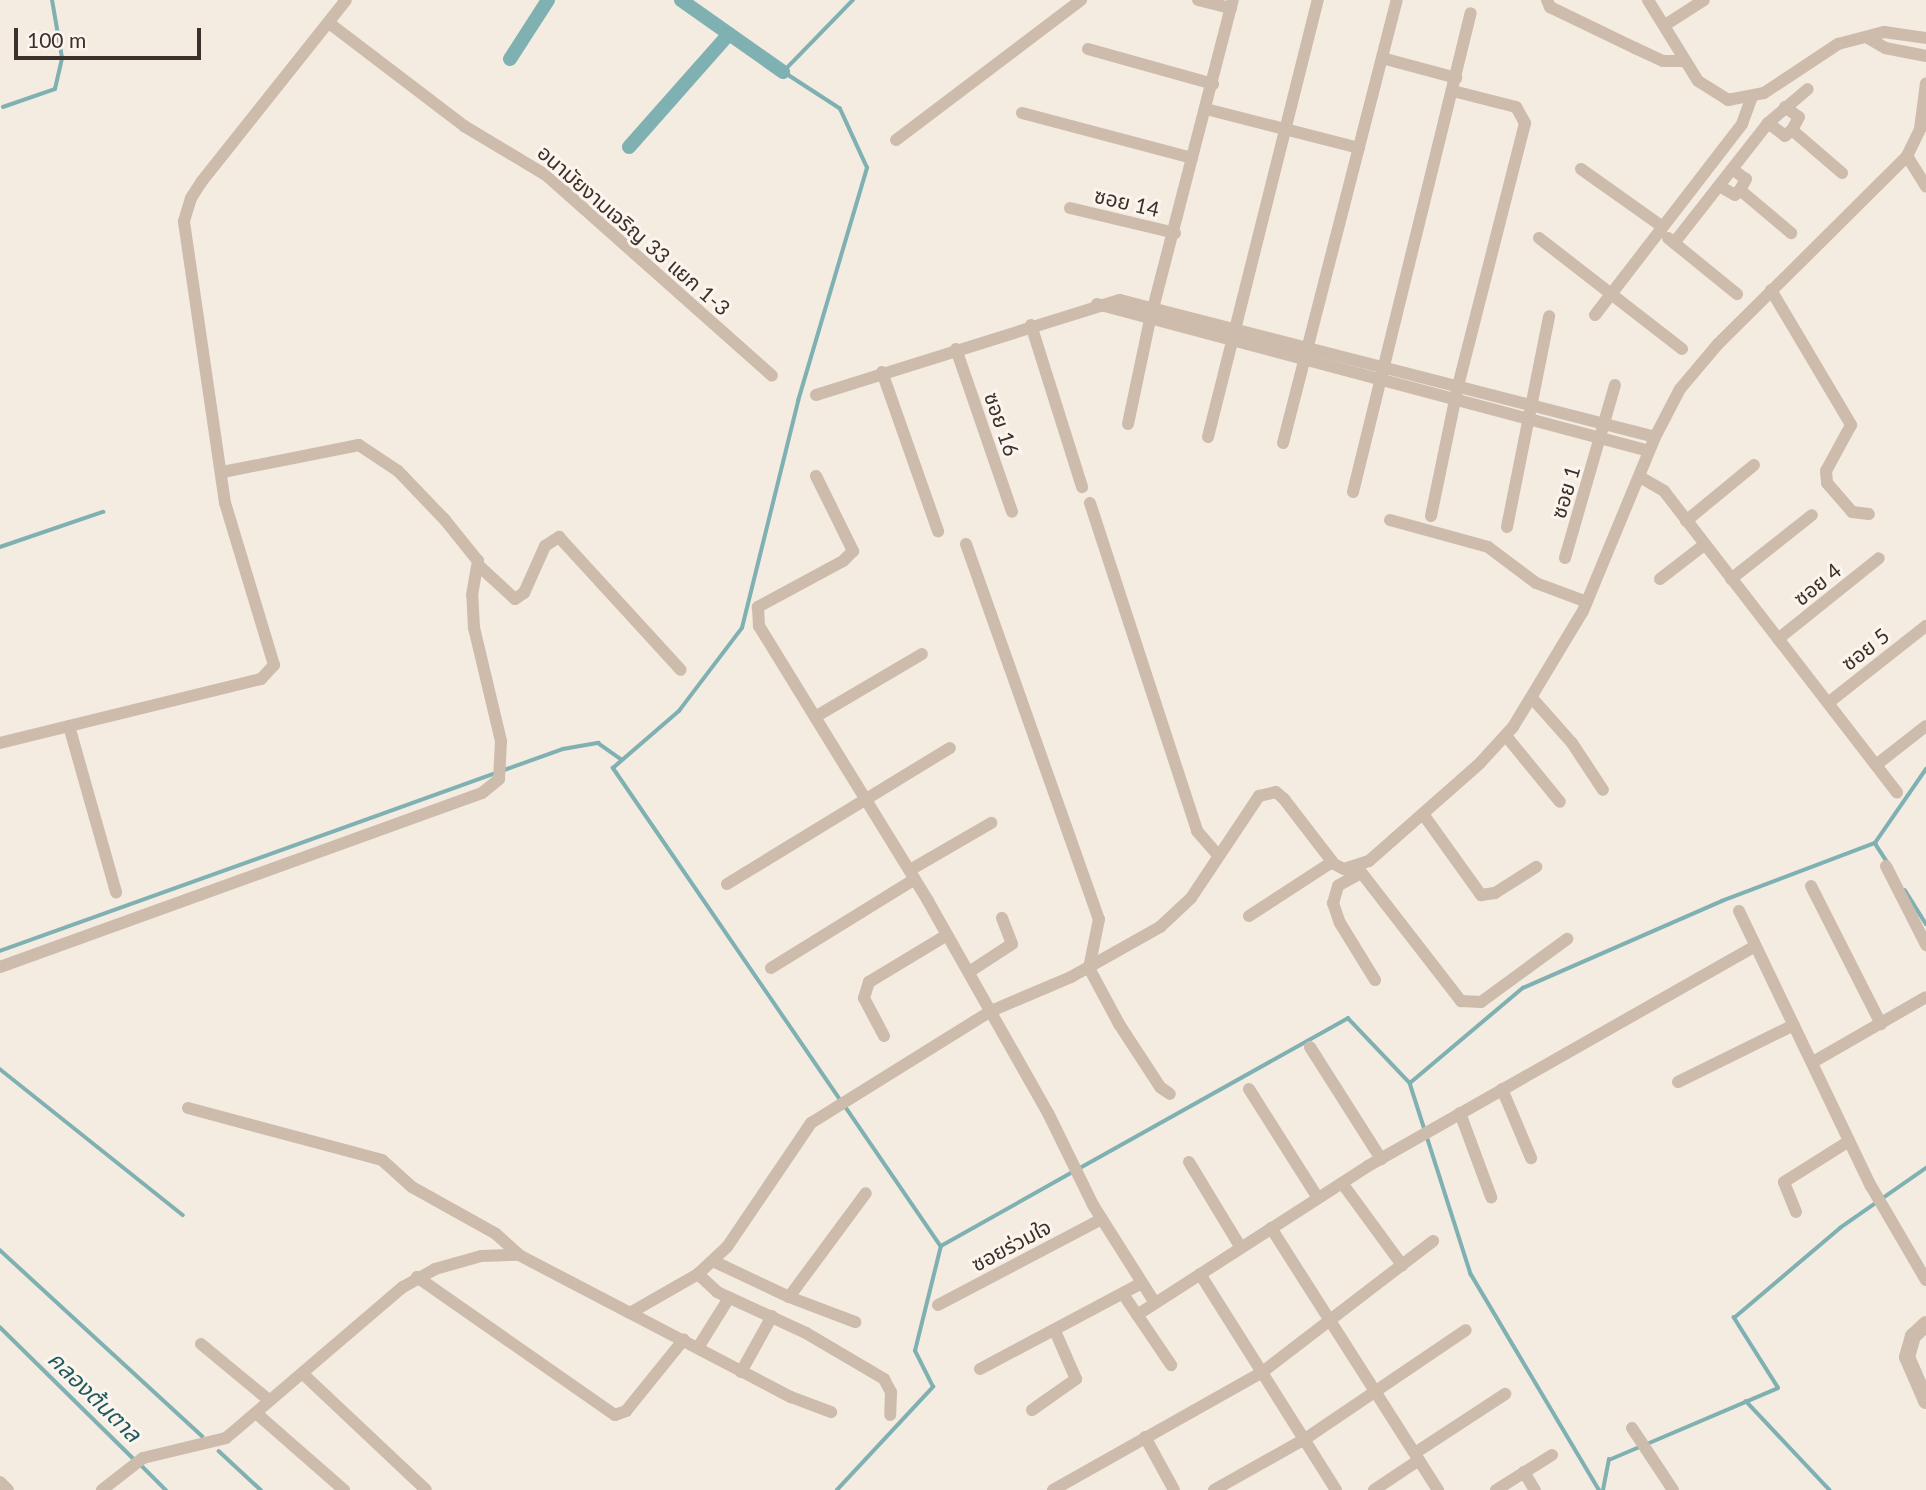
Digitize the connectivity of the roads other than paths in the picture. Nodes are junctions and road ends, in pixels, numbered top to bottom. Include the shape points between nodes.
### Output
1 (346, 0) edge
2 (1081, 0) edge
3 (1198, 0) edge
4 (1318, 0) edge
5 (1397, 0) edge
6 (1547, 0) edge
7 (1648, 0) edge
8 (1704, 0) edge
9 (1232, 4) edge
10 (1471, 13) dead end
11 (329, 23) junction
12 (1665, 25) junction
13 (1868, 38) junction
14 (1926, 38) edge
15 (1088, 49) dead end
16 (1926, 57) edge
17 (1382, 58) junction
18 (1685, 61) junction
19 (1456, 78) junction
20 (1926, 83) edge
21 (1213, 84) junction
22 (1808, 89) dead end
23 (1453, 91) junction
24 (1751, 99) junction
25 (1785, 107) junction
26 (1206, 109) junction
27 (1022, 114) dead end
28 (1768, 123) junction
29 (1285, 128) junction
30 (1792, 131) junction
31 (896, 140) dead end
32 (1359, 148) junction
33 (1907, 156) junction
34 (1192, 158) junction
35 (1581, 169) dead end
36 (1732, 169) junction
37 (1842, 173) dead end
38 (1720, 186) junction
39 (1926, 187) edge
40 (1740, 190) junction
41 (1070, 208) dead end
42 (1662, 229) junction
43 (1175, 233) junction
44 (1791, 233) dead end
45 (1539, 238) dead end
46 (1674, 243) junction
47 (1771, 289) junction
48 (1612, 294) junction
49 (1737, 294) dead end
50 (1152, 314) junction
51 (1595, 315) dead end
52 (1549, 316) dead end
53 (1031, 325) junction
54 (1234, 328) junction
55 (1229, 341) junction
56 (1308, 348) junction
57 (956, 349) junction
58 (1682, 349) dead end
59 (1304, 361) junction
60 (1384, 367) junction
61 (882, 372) junction
62 (772, 376) dead end
63 (1381, 381) junction
64 (1615, 384) dead end
65 (1458, 386) junction
66 (816, 395) dead end
67 (1456, 400) junction
68 (1533, 405) junction
69 (1529, 421) junction
70 (1606, 422) junction
71 (1128, 424) dead end
72 (1208, 437) dead end
73 (1655, 437) junction
74 (1601, 438) junction
75 (1283, 443) dead end
76 (1649, 451) junction
77 (1754, 465) dead end
78 (223, 472) junction
79 (816, 476) dead end
80 (1640, 477) junction
81 (1082, 486) dead end
82 (1353, 492) dead end
83 (1090, 503) dead end
84 (1012, 512) dead end
85 (1868, 514) dead end
86 (1812, 515) dead end
87 (1432, 516) dead end
88 (1390, 520) dead end
89 (1685, 521) junction
90 (1507, 527) dead end
91 (938, 531) dead end
92 (966, 544) dead end
93 (1704, 545) junction
94 (1565, 558) dead end
95 (1880, 558) dead end
96 (478, 565) junction
97 (1660, 579) dead end
98 (1731, 579) junction
99 (1587, 602) junction
100 (1926, 626) edge
101 (1778, 639) junction
102 (922, 654) dead end
103 (681, 670) dead end
104 (1532, 698) junction
105 (1828, 703) junction
106 (815, 717) junction
107 (69, 726) junction
108 (1926, 726) edge
109 (1506, 736) junction
110 (0, 743) edge
111 (950, 748) dead end
112 (1876, 765) junction
113 (1603, 790) dead end
114 (1897, 792) dead end
115 (866, 800) junction
116 (1560, 802) dead end
117 (1423, 814) junction
118 (991, 823) dead end
119 (1217, 854) junction
120 (1332, 862) junction
121 (1886, 866) dead end
122 (1536, 867) dead end
123 (1359, 870) junction
124 (913, 875) junction
125 (727, 884) dead end
126 (1811, 886) dead end
127 (116, 892) dead end
128 (1739, 911) dead end
129 (1249, 916) dead end
130 (1002, 918) dead end
131 (947, 935) junction
132 (1567, 939) dead end
133 (1926, 945) edge
134 (1755, 946) junction
135 (0, 967) edge
136 (771, 968) dead end
137 (1089, 968) junction
138 (969, 972) junction
139 (1375, 979) dead end
140 (1926, 997) edge
141 (991, 1011) junction
142 (1881, 1024) junction
143 (1794, 1025) junction
144 (884, 1035) dead end
145 (1310, 1047) dead end
146 (1813, 1062) junction
147 (1678, 1082) dead end
148 (1249, 1088) dead end
149 (1502, 1089) junction
150 (1170, 1094) dead end
151 (188, 1108) dead end
152 (1460, 1114) junction
153 (1849, 1141) junction
154 (1381, 1158) junction
155 (1531, 1158) dead end
156 (1189, 1162) dead end
157 (1342, 1183) junction
158 (866, 1193) dead end
159 (1491, 1197) dead end
160 (1318, 1198) junction
161 (1796, 1212) dead end
162 (1102, 1219) junction
163 (1271, 1228) junction
164 (1433, 1241) dead end
165 (1241, 1248) junction
166 (519, 1255) junction
167 (715, 1262) junction
168 (1402, 1265) junction
169 (698, 1273) junction
170 (1200, 1274) junction
171 (417, 1277) junction
172 (1926, 1280) edge
173 (1142, 1283) junction
174 (1124, 1294) junction
175 (789, 1297) junction
176 (729, 1298) junction
177 (1155, 1303) junction
178 (938, 1305) dead end
179 (630, 1313) junction
180 (1137, 1315) junction
181 (772, 1316) junction
182 (1331, 1321) junction
183 (855, 1322) dead end
184 (1926, 1324) edge
185 (1466, 1330) dead end
186 (1055, 1331) junction
187 (684, 1339) junction
188 (201, 1344) dead end
189 (699, 1346) junction
190 (1171, 1365) dead end
191 (980, 1369) dead end
192 (741, 1372) junction
193 (302, 1373) junction
194 (1261, 1373) junction
195 (1375, 1391) junction
196 (1505, 1394) dead end
197 (270, 1401) junction
198 (1926, 1401) edge
199 (1032, 1410) dead end
200 (831, 1412) dead end
201 (256, 1413) junction
202 (890, 1415) dead end
203 (1632, 1428) dead end
204 (1145, 1437) junction
205 (1305, 1439) junction
206 (1552, 1455) dead end
207 (1417, 1457) junction
208 (1524, 1472) junction
209 (0, 1482) edge
210 (8, 1490) edge
211 (102, 1490) edge
212 (344, 1490) edge
213 (426, 1490) edge
214 (1053, 1490) edge
215 (1174, 1490) edge
216 (1214, 1490) edge
217 (1336, 1490) edge
218 (1374, 1490) edge
219 (1438, 1490) edge
220 (1496, 1490) edge
221 (1535, 1490) edge
222 (1673, 1490) edge

1 - 11 street
2 - 31 street
3 - 9 street
4 - 29 street
5 - 17 street
6 - 18 street via 1550,7 1644,53 1663,61
7 - 12 street
8 - 12 street
9 - 21 street
10 - 19 street
11 - 62 street, อนามัยงามเจริญ 33 แยก 1-3 via 464,126 546,175
11 - 78 street via 202,181 186,210
12 - 18 street
13 - 14 street via 1884,32
13 - 16 street via 1885,48
13 - 24 street via 1838,44
15 - 21 street
17 - 19 street
17 - 32 street
18 - 24 street via 1710,93 1728,100
19 - 23 street
20 - 33 street via 1920,129
21 - 26 street
22 - 25 street
23 - 60 street
23 - 65 street via 1516,107 1525,123
24 - 42 street via 1742,124
25 - 28 street
25 - 30 street via 1799,117
26 - 29 street
26 - 34 street
27 - 34 street
28 - 30 street via 1785,136
28 - 36 street
29 - 32 street
29 - 54 street
30 - 37 street
32 - 56 street
33 - 39 street
33 - 47 street
34 - 43 street
35 - 42 street
36 - 38 street
36 - 40 street via 1746,179
38 - 40 street via 1734,195
38 - 46 street
40 - 44 street
41 - 43 street, ซอย 14
42 - 46 street
42 - 48 street
43 - 50 street
45 - 48 street
46 - 49 street
47 - 73 street via 1691,373
47 - 85 street via 1851,425 1826,471 1827,483 1852,512
48 - 51 street
48 - 58 street
50 - 53 street via 1097,304
50 - 54 street
50 - 55 street
50 - 71 street
52 - 68 street
53 - 57 street
53 - 81 street
54 - 55 street
54 - 56 street
55 - 59 street
55 - 72 street
56 - 59 street
56 - 60 street
57 - 61 street
57 - 84 street, ซอย 16
59 - 63 street
59 - 75 street
60 - 63 street
60 - 65 street
61 - 66 street
61 - 91 street
63 - 67 street
63 - 82 street
64 - 70 street, ซอย 1
65 - 67 street
65 - 68 street
67 - 69 street
67 - 87 street
68 - 69 street
68 - 70 street
69 - 74 street
69 - 90 street
70 - 73 street
70 - 74 street, ซอย 1
73 - 76 street
74 - 76 street
74 - 94 street, ซอย 1
76 - 80 street
77 - 89 street
78 - 96 street via 359,444 398,471 474,553
78 - 107 street via 225,503 272,651 274,665 269,675
79 - 106 street via 852,555 770,599 756,614
80 - 89 street via 1664,491
80 - 99 street
83 - 119 street via 1196,831
86 - 98 street
88 - 99 street via 1488,547 1536,583
89 - 93 street
92 - 137 street via 1099,919
93 - 97 street
93 - 98 street
95 - 101 street, ซอย 4
96 - 103 street via 515,599 524,593 545,547 559,537
96 - 135 street via 472,595 474,628 501,741 503,765 496,785
98 - 101 street
99 - 104 street
100 - 105 street, ซอย 5
101 - 105 street
102 - 106 street
104 - 109 street
104 - 113 street via 1572,743
105 - 112 street
106 - 115 street
107 - 110 street
107 - 127 street
108 - 112 street
109 - 116 street
109 - 117 street
111 - 115 street
112 - 114 street
115 - 124 street
115 - 125 street
117 - 122 street via 1481,895 1495,893
117 - 123 street
118 - 124 street
119 - 120 street via 1252,802 1276,792
119 - 137 street via 1191,898 1152,932
120 - 123 street
120 - 129 street
121 - 133 street
123 - 132 street via 1461,1002 1481,1002
123 - 139 street via 1338,886 1333,903 1340,923
124 - 131 street
124 - 136 street
126 - 142 street
128 - 134 street
130 - 138 street via 1012,944
131 - 138 street
131 - 144 street via 869,982 864,998
134 - 143 street
134 - 149 street
137 - 141 street
137 - 150 street via 1119,1024 1160,1087
138 - 141 street
140 - 142 street
141 - 162 street
141 - 167 street via 811,1123
142 - 146 street
143 - 146 street
143 - 147 street
145 - 154 street
146 - 153 street
148 - 160 street
149 - 152 street
149 - 155 street
151 - 166 street via 382,1160 412,1186 496,1234
152 - 154 street
152 - 159 street
153 - 161 street via 1784,1182
153 - 172 street
154 - 157 street
156 - 165 street
157 - 160 street
157 - 168 street
158 - 175 street
160 - 163 street
162 - 173 street
162 - 178 street, ซอยร่วมใจ
163 - 165 street
163 - 182 street
164 - 168 street
165 - 170 street
166 - 171 street via 481,1256
166 - 179 street
167 - 169 street
167 - 175 street
168 - 182 street
169 - 176 street
169 - 179 street
170 - 177 street
170 - 194 street
171 - 187 street via 615,1415 626,1411
171 - 193 street
173 - 174 street
173 - 177 street
174 - 180 street
174 - 186 street
175 - 183 street
176 - 181 street
176 - 189 street
177 - 180 street
179 - 187 street
180 - 190 street
181 - 192 street
181 - 202 street via 884,1379 890,1385
182 - 194 street
182 - 195 street
184 - 198 street via 1913,1336 1907,1357
185 - 195 street
186 - 191 street
186 - 199 street via 1076,1379
187 - 189 street
188 - 197 street
189 - 192 street
192 - 200 street
193 - 197 street
193 - 213 street
194 - 204 street
194 - 205 street
195 - 205 street
195 - 207 street
196 - 207 street
197 - 201 street
201 - 211 street via 217,1442 143,1458
201 - 212 street
203 - 222 street
204 - 214 street
204 - 215 street
205 - 216 street
205 - 217 street
206 - 208 street
207 - 218 street
207 - 219 street
208 - 220 street
208 - 221 street
209 - 210 street

